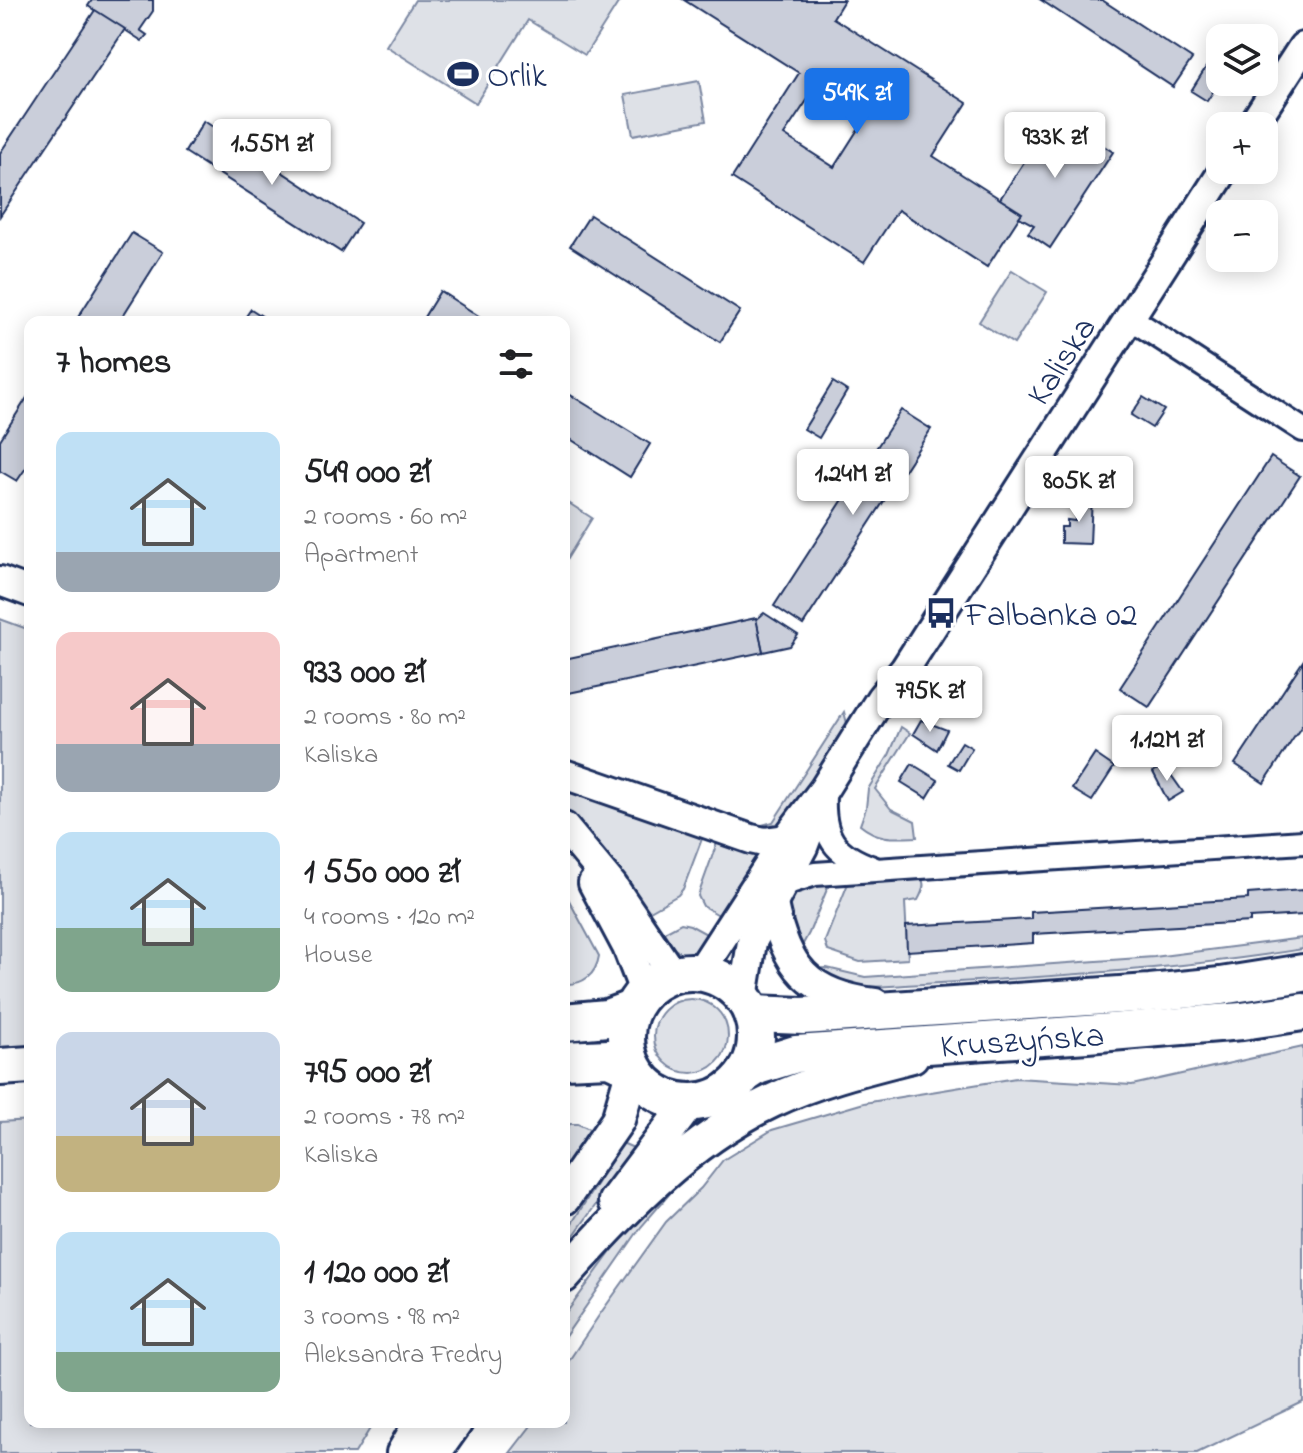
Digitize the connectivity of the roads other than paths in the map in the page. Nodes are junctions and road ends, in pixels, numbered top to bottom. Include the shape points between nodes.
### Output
1 (1303, 47) edge
2 (1261, 112) edge
3 (1215, 184) edge
4 (1130, 318) junction
5 (1303, 430) edge
6 (0, 581) edge
7 (24, 590) edge
8 (570, 776) edge
9 (824, 789) junction
10 (570, 835) edge
11 (786, 839) junction
12 (1303, 842) edge
13 (882, 871) junction
14 (779, 894) junction
15 (1303, 973) edge
16 (662, 986) junction
17 (748, 1006) junction
18 (952, 1006) junction
19 (1303, 1012) edge
20 (570, 1021) edge
21 (966, 1044) junction
22 (570, 1060) edge
23 (633, 1069) junction
24 (745, 1074) junction
25 (689, 1103) junction
26 (570, 1189) edge
27 (570, 1266) edge
28 (570, 1268) edge
29 (418, 1428) edge
30 (452, 1428) edge
31 (403, 1453) edge
32 (434, 1453) edge

1 - 2 street
3 - 4 street, Kaliska
4 - 5 street
4 - 9 street, Kaliska
6 - 7 street
8 - 11 street via 751,839
9 - 11 street, Kaliska
9 - 13 street via 826,823 837,847
9 - 14 street, Kaliska
10 - 16 street via 613,886
11 - 16 street, Kaliska
12 - 13 street
13 - 14 street via 815,874
14 - 17 street, Kaliska via 752,942
14 - 18 street via 785,947 816,986 854,1000
15 - 18 main road, Kruszyńska via 1150,993
16 - 17 main road via 724,981
16 - 20 main road via 607,1018
16 - 23 main road via 626,1030
17 - 18 main road, Kruszyńska via 803,1016
17 - 24 main road via 756,1041
19 - 21 main road, Kruszyńska
21 - 24 main road, Kruszyńska via 796,1054
21 - 28 main road via 860,1070 753,1111 682,1159
22 - 23 main road via 609,1058
23 - 25 main road via 656,1093
23 - 26 main road via 618,1120
24 - 25 main road via 720,1095
25 - 27 main road
29 - 31 main road
30 - 32 main road

